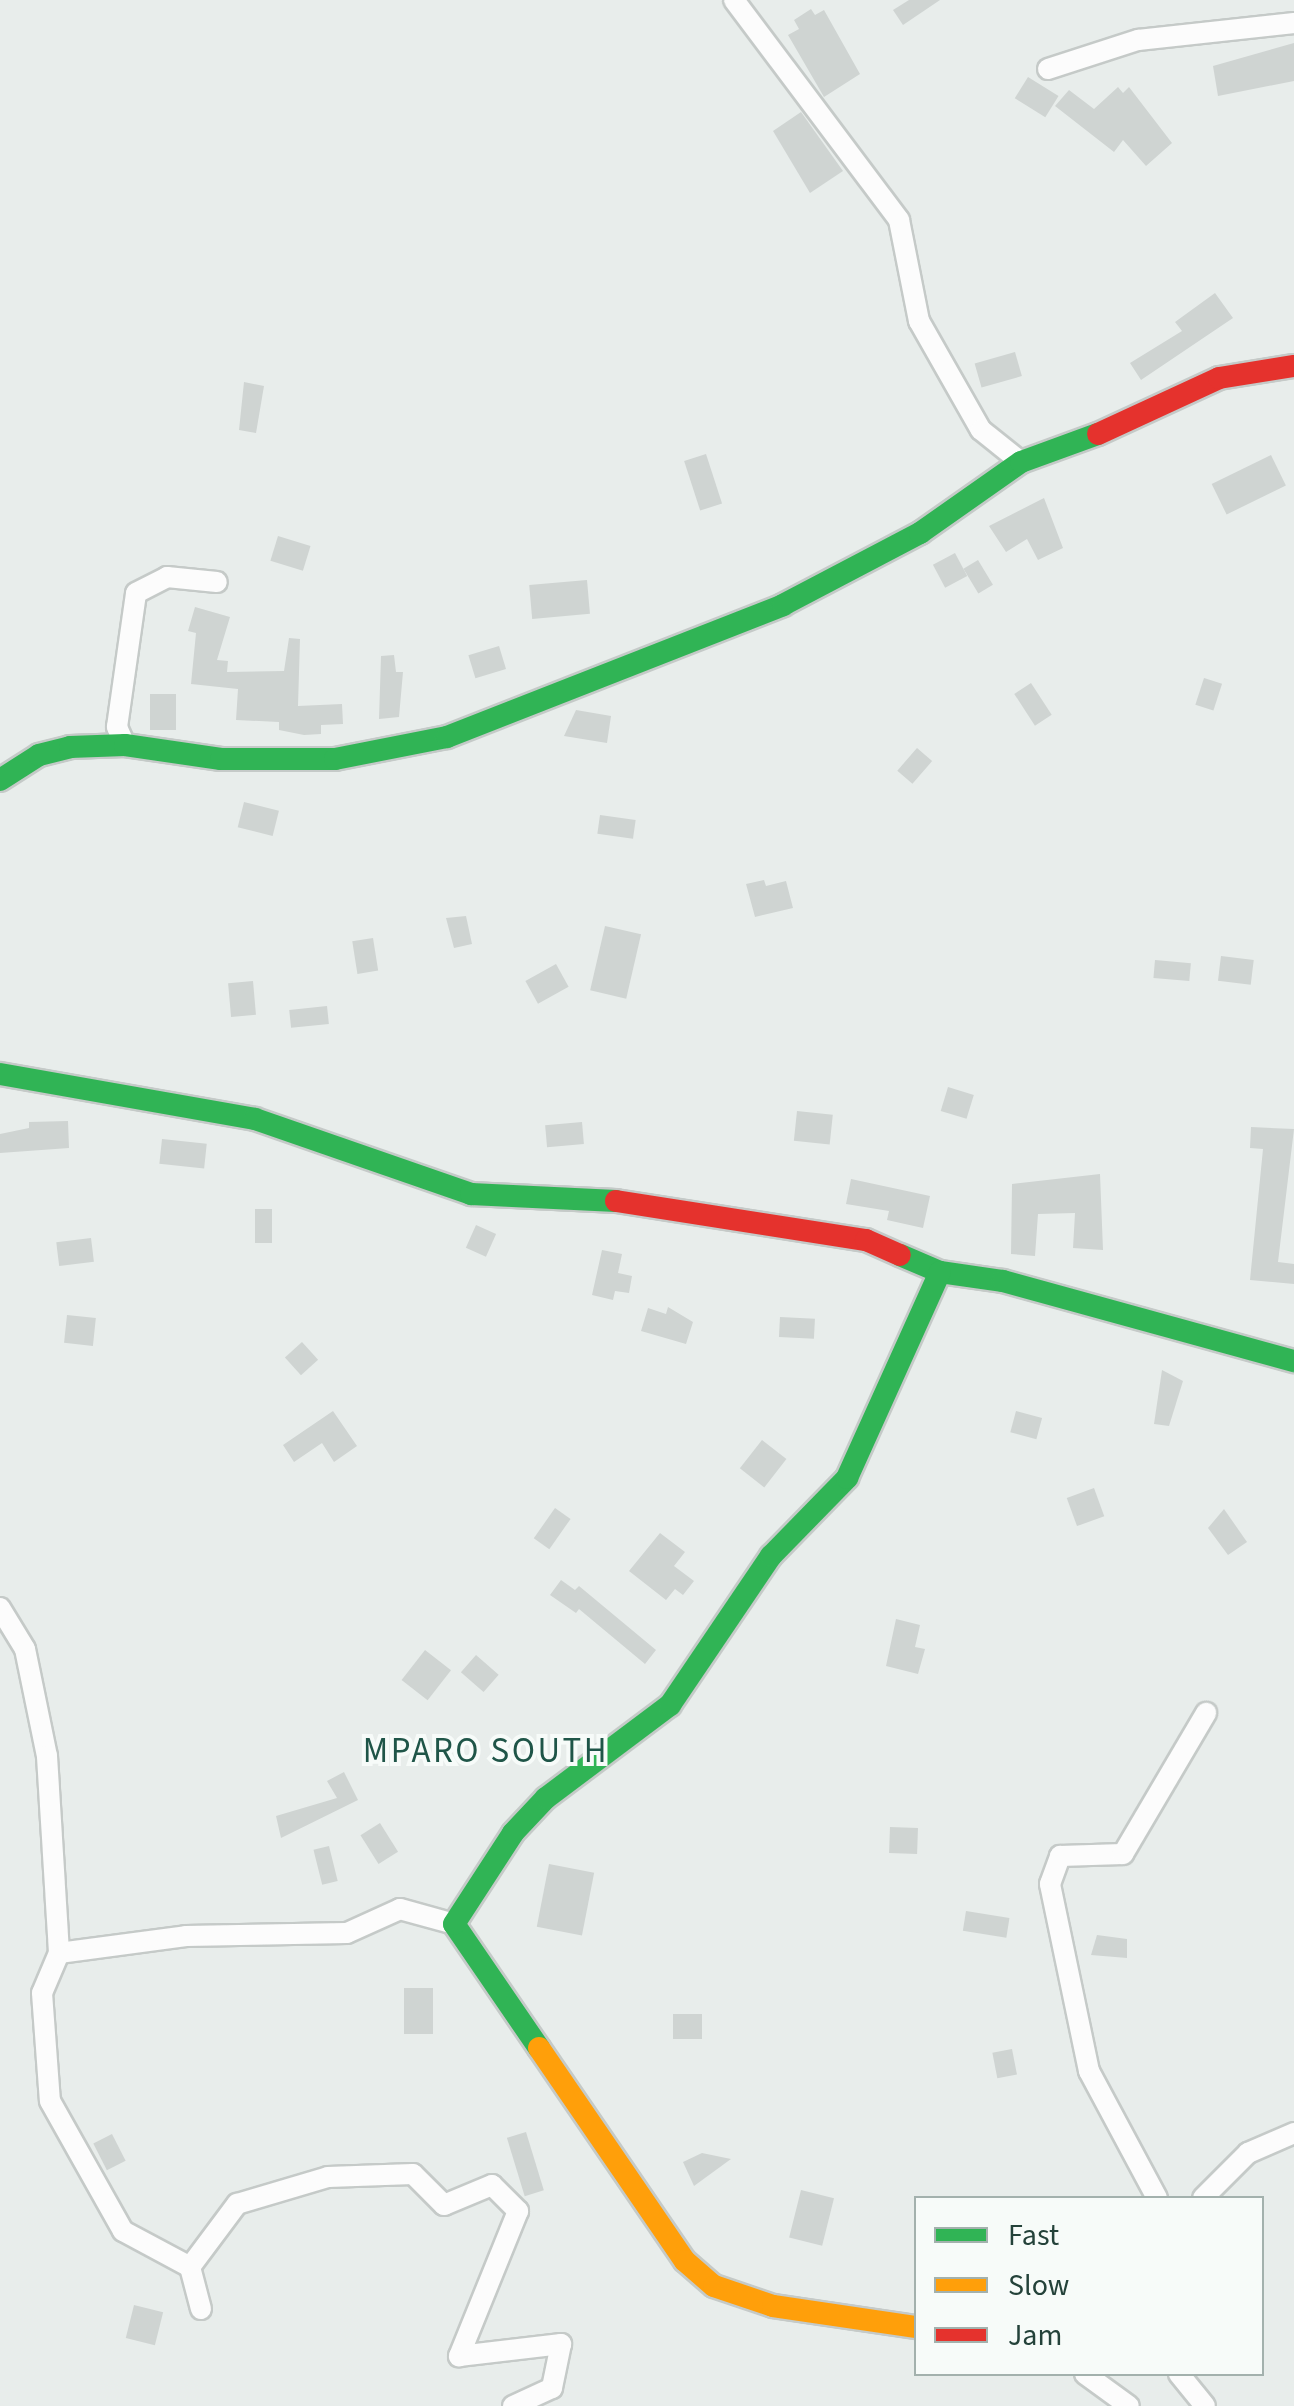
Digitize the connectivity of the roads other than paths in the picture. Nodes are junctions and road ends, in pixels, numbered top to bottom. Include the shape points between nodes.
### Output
1 (734, 0) edge
2 (1294, 23) edge
3 (1048, 70) dead end
4 (1294, 366) edge
5 (1021, 462) junction
6 (217, 582) dead end
7 (125, 745) junction
8 (0, 780) edge
9 (0, 1074) edge
10 (940, 1272) junction
11 (1294, 1360) edge
12 (0, 1608) edge
13 (1206, 1713) dead end
14 (454, 1924) junction
15 (59, 1953) junction
16 (1294, 2134) edge
17 (1156, 2196) edge
18 (1205, 2196) edge
19 (190, 2266) junction
20 (201, 2310) dead end
21 (914, 2327) edge
22 (1088, 2376) edge
23 (1180, 2376) edge
24 (513, 2406) edge
25 (1130, 2406) edge
26 (1205, 2406) edge

1 - 5 street via 899,220 919,320 981,430
2 - 3 street via 1138,40
4 - 5 street via 1219,378 1084,441
5 - 7 street via 920,533 782,605 447,737 335,759 220,759
6 - 7 street via 167,577 136,593 117,727
7 - 8 street via 39,755
9 - 10 street via 256,1119 471,1194 664,1204 866,1240
10 - 11 street via 1003,1281
10 - 14 street via 847,1478 771,1556 670,1705 546,1798 513,1833
12 - 15 street via 25,1649 47,1756
13 - 17 street via 1124,1854 1060,1856 1050,1884 1089,2071
14 - 15 street via 400,1908 347,1933 186,1936
14 - 21 street via 685,2262 714,2286 773,2306
15 - 19 street via 42,1993 50,2101 122,2231
16 - 18 street via 1248,2153
19 - 20 street
19 - 24 street via 237,2204 328,2177 413,2174 444,2204 492,2184 518,2210 460,2356 562,2344 552,2388
22 - 25 street
23 - 26 street

